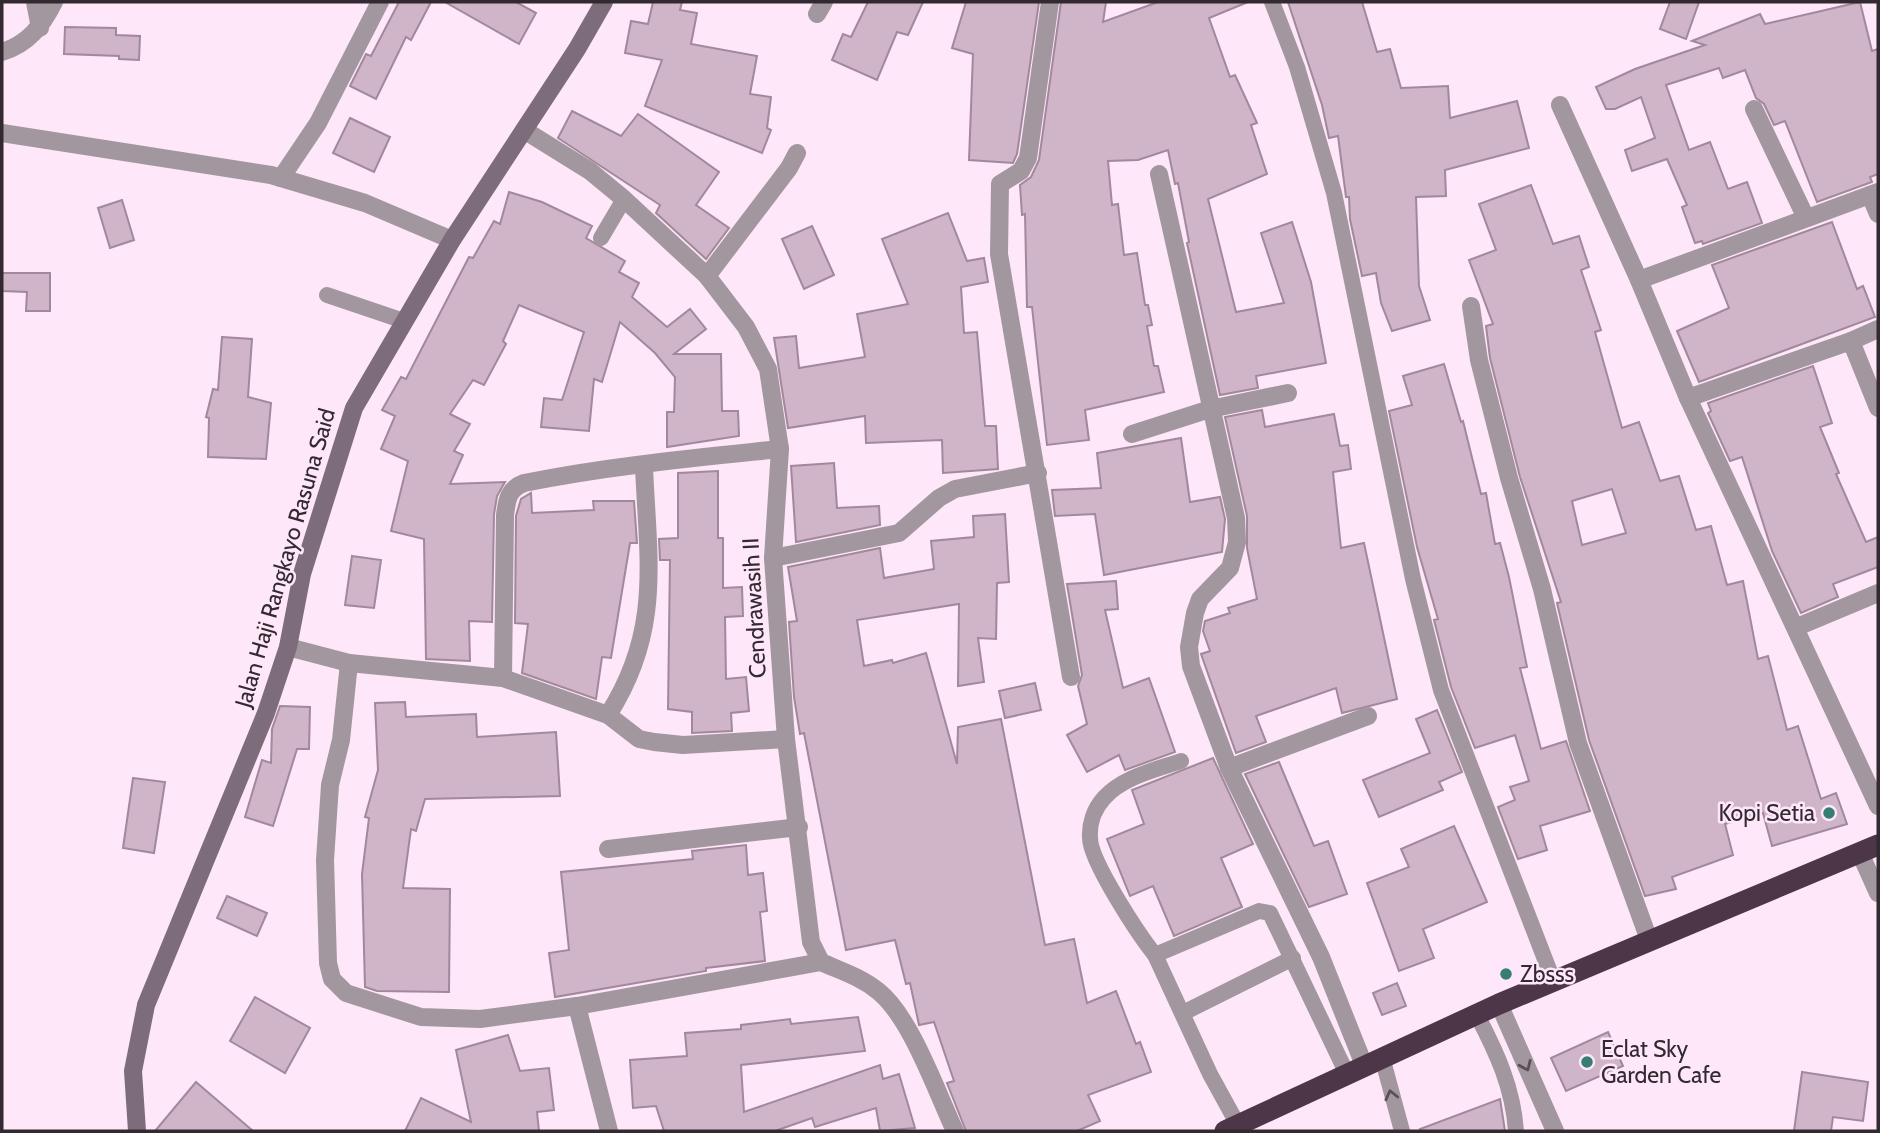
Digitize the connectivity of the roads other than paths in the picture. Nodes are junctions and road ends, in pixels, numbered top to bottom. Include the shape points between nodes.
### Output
1 (35, 2) edge
2 (54, 2) edge
3 (380, 2) edge
4 (604, 2) edge
5 (1050, 2) edge
6 (1272, 2) edge
7 (40, 28) junction
8 (2, 52) edge
9 (1560, 105) dead end
10 (1754, 109) dead end
11 (524, 130) junction
12 (2, 132) edge
13 (797, 153) dead end
14 (1159, 174) dead end
15 (281, 178) junction
16 (1874, 194) edge
17 (624, 199) junction
18 (1878, 214) edge
19 (1806, 218) junction
20 (601, 238) dead end
21 (452, 240) junction
22 (706, 276) junction
23 (1639, 280) junction
24 (327, 295) dead end
25 (1471, 306) dead end
26 (404, 321) junction
27 (1878, 329) edge
28 (1851, 341) junction
29 (1288, 393) dead end
30 (1688, 398) junction
31 (1878, 408) edge
32 (1210, 409) junction
33 (1132, 434) dead end
34 (780, 449) junction
35 (644, 467) junction
36 (1038, 472) junction
37 (773, 558) junction
38 (1878, 593) edge
39 (1797, 627) junction
40 (288, 647) junction
41 (349, 663) junction
42 (1071, 677) dead end
43 (503, 678) junction
44 (608, 715) junction
45 (1368, 716) dead end
46 (786, 739) junction
47 (1181, 761) dead end
48 (1229, 768) junction
49 (1878, 806) edge
50 (799, 827) junction
51 (608, 849) dead end
52 (1869, 849) edge
53 (1878, 893) edge
54 (1649, 940) junction
55 (1155, 955) junction
56 (1293, 958) junction
57 (821, 962) junction
58 (1553, 980) junction
59 (1499, 1004) junction
60 (577, 1006) junction
61 (1182, 1013) junction
62 (1476, 1015) junction
63 (1364, 1065) junction
64 (1231, 1128) edge
65 (137, 1131) edge
66 (609, 1131) edge
67 (956, 1131) edge
68 (1402, 1131) edge
69 (1516, 1131) edge
70 (1555, 1131) edge

1 - 7 street
2 - 7 street
3 - 15 street via 318,123
4 - 11 street, Jalan Haji Rangkayo Rasuna Said
5 - 36 street via 1028,158 1021,171 1000,184 998,220 999,254
6 - 58 lane via 1297,67 1334,193 1413,579 1441,690
7 - 8 street via 15,48
9 - 23 street
10 - 19 street
11 - 17 street, Cendrawasih II via 590,171
11 - 21 street, Jalan Haji Rangkayo Rasuna Said
12 - 15 street
13 - 22 street
14 - 32 street
15 - 21 street via 365,203
16 - 18 street
16 - 19 street
17 - 20 lane
17 - 22 street, Cendrawasih II
19 - 23 street
21 - 26 street, Jalan Haji Rangkayo Rasuna Said
22 - 34 street, Cendrawasih II via 746,327 768,369
23 - 30 street
24 - 26 lane
25 - 54 street via 1482,373 1542,589 1578,743
26 - 40 street, Jalan Haji Rangkayo Rasuna Said via 354,408 302,575
27 - 28 street
28 - 30 street
28 - 31 street
29 - 32 street
30 - 39 street
32 - 33 street
32 - 48 street via 1236,518 1237,542 1230,568 1200,600 1189,647 1196,686
34 - 35 street
34 - 37 street, Cendrawasih II
35 - 43 street via 536,480 517,485 509,493
35 - 44 street via 648,614 626,687
36 - 37 street via 955,489 900,533
36 - 42 street
37 - 46 street, Cendrawasih II
38 - 39 street
39 - 49 street
40 - 41 street
40 - 65 street, Jalan Haji Rangkayo Rasuna Said via 266,713 146,1005 133,1071
41 - 43 street
41 - 60 street via 341,740 330,785 325,860 332,979 346,993 421,1017 480,1019
43 - 44 street
44 - 46 street via 639,739 654,742 683,745
45 - 48 street
46 - 50 street, Cendrawasih II
47 - 55 lane via 1128,780 1104,798 1093,816 1089,840 1126,915
48 - 63 street via 1321,957
50 - 51 street
50 - 57 street, Cendrawasih II via 811,942
52 - 53 street
52 - 54 highway
54 - 58 highway
55 - 56 lane via 1264,910 1270,913
55 - 61 lane
56 - 61 lane
56 - 63 lane
57 - 60 street
57 - 67 street via 866,982 892,1006 921,1054
58 - 59 highway
59 - 62 highway
59 -> 70 street
60 - 66 street
61 - 64 lane
62 - 63 highway
62 - 69 lane via 1497,1053 1514,1100
63 - 64 highway
68 -> 63 lane

